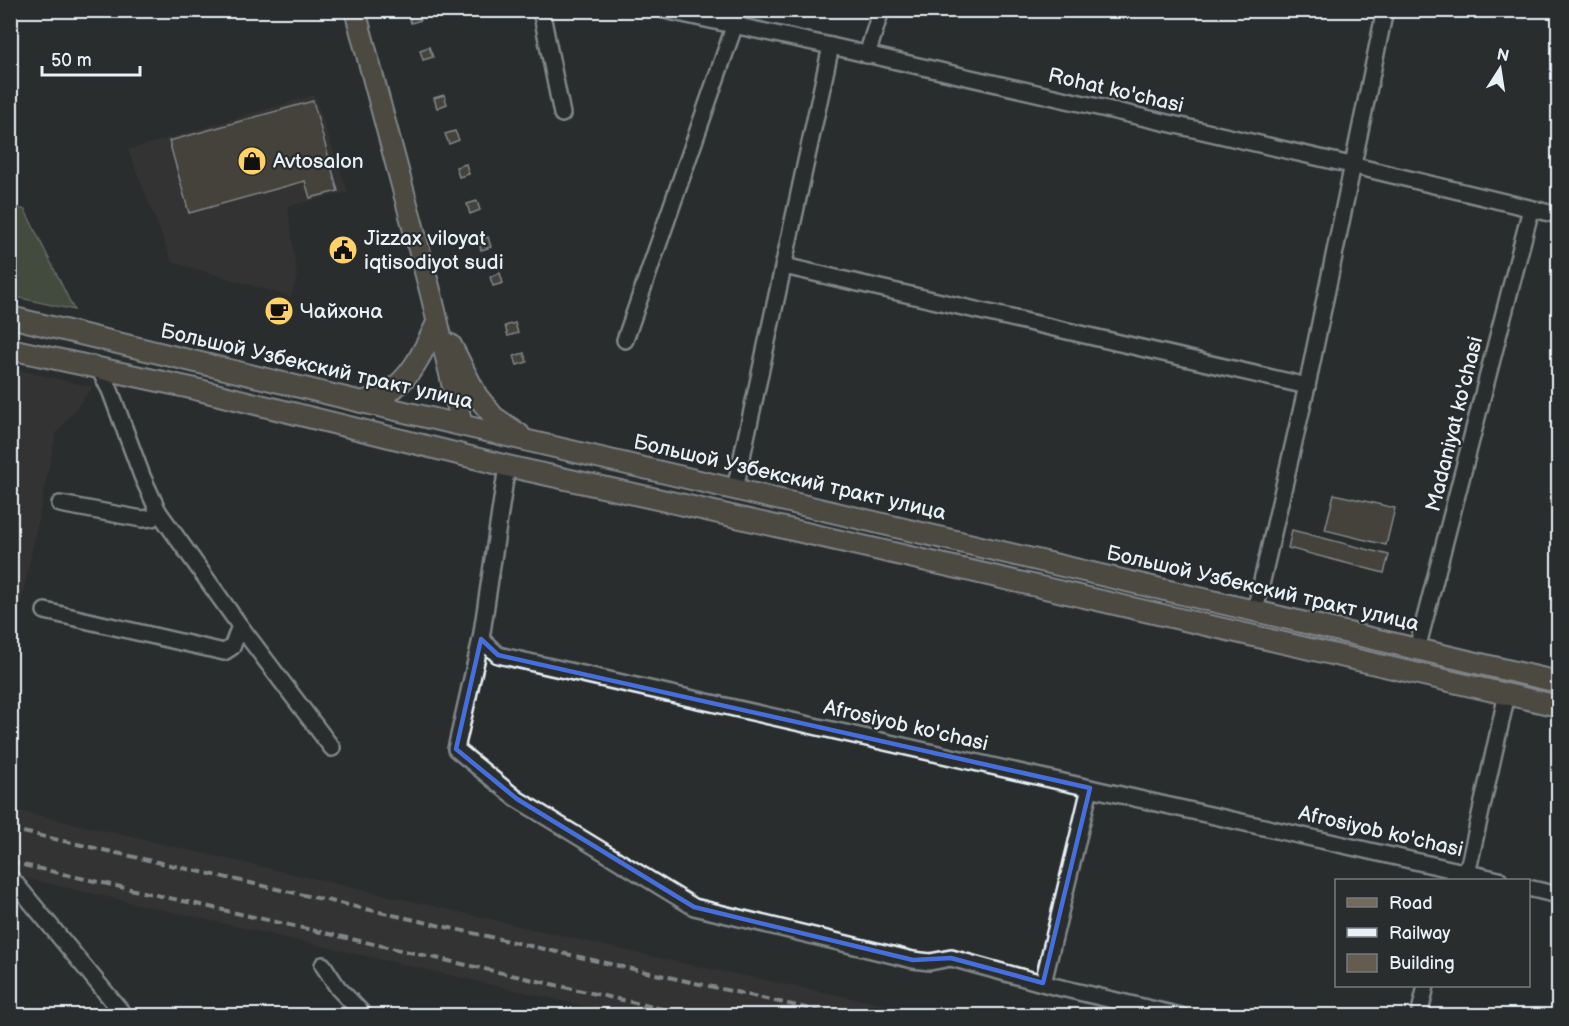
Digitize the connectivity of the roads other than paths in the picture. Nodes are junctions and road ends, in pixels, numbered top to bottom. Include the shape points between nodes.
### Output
1 (355, 10) edge
2 (541, 10) edge
3 (664, 10) edge
4 (740, 10) edge
5 (881, 10) edge
6 (1385, 10) edge
7 (734, 26) junction
8 (831, 46) junction
9 (867, 54) junction
10 (562, 114) dead end
11 (1352, 165) junction
12 (1531, 209) junction
13 (1558, 215) edge
14 (784, 266) junction
15 (435, 316) junction
16 (10, 317) edge
17 (625, 339) dead end
18 (10, 349) edge
19 (99, 369) junction
20 (1307, 386) junction
21 (362, 402) junction
22 (462, 425) junction
23 (528, 441) junction
24 (507, 466) junction
25 (735, 489) junction
26 (60, 504) dead end
27 (158, 511) junction
28 (45, 611) dead end
29 (1255, 611) junction
30 (240, 626) junction
31 (481, 639) junction
32 (1417, 649) junction
33 (1558, 682) edge
34 (1507, 694) junction
35 (1558, 706) edge
36 (332, 748) dead end
37 (1090, 788) junction
38 (1457, 876) edge
39 (11, 878) edge
40 (1488, 879) edge
41 (1530, 888) edge
42 (1558, 895) edge
43 (323, 965) dead end
44 (1043, 983) junction
45 (1426, 987) edge
46 (125, 1016) edge
47 (365, 1016) edge
48 (1181, 1016) edge
49 (1419, 1016) edge

1 - 15 main road
2 - 10 street
3 - 7 street, Rohat ko'chasi
4 - 7 street
5 - 9 street
6 - 11 street
7 - 8 street, Rohat ko'chasi
7 - 17 street
8 - 9 street, Rohat ko'chasi
8 - 14 street
9 - 11 street, Rohat ko'chasi
11 - 12 street, Rohat ko'chasi
11 - 20 street
12 - 13 street, Rohat ko'chasi
12 - 32 street, Madaniyat ko'chasi
14 - 20 street
14 - 25 street
15 - 21 main road via 420,359 404,380 388,392
15 - 22 main road
15 - 23 main road via 477,396 494,417
16 - 21 main road, Большой Узбекский тракт улица
18 - 19 main road
19 - 24 main road
19 - 27 street
20 - 29 street
21 - 22 main road, Большой Узбекский тракт улица
22 - 23 main road, Большой Узбекский тракт улица
23 - 25 main road, Большой Узбекский тракт улица
24 - 31 street
24 - 34 main road
25 - 29 main road, Большой Узбекский тракт улица
26 - 27 street via 142,519 152,518
27 - 30 street
28 - 30 street via 224,652 232,647
29 - 32 main road, Большой Узбекский тракт улица
30 - 36 street
31 - 37 street, Afrosiyob ko'chasi via 498,656
31 - 44 street via 456,749 517,800 694,907 913,960 951,958
32 - 33 main road, Большой Узбекский тракт улица
34 - 35 main road
34 - 38 street via 1469,864
37 - 38 street, Afrosiyob ko'chasi
37 - 44 street
38 - 40 street, Afrosiyob ko'chasi
39 - 46 street
41 - 42 street
43 - 47 street via 338,988
44 - 48 street
45 - 49 street

